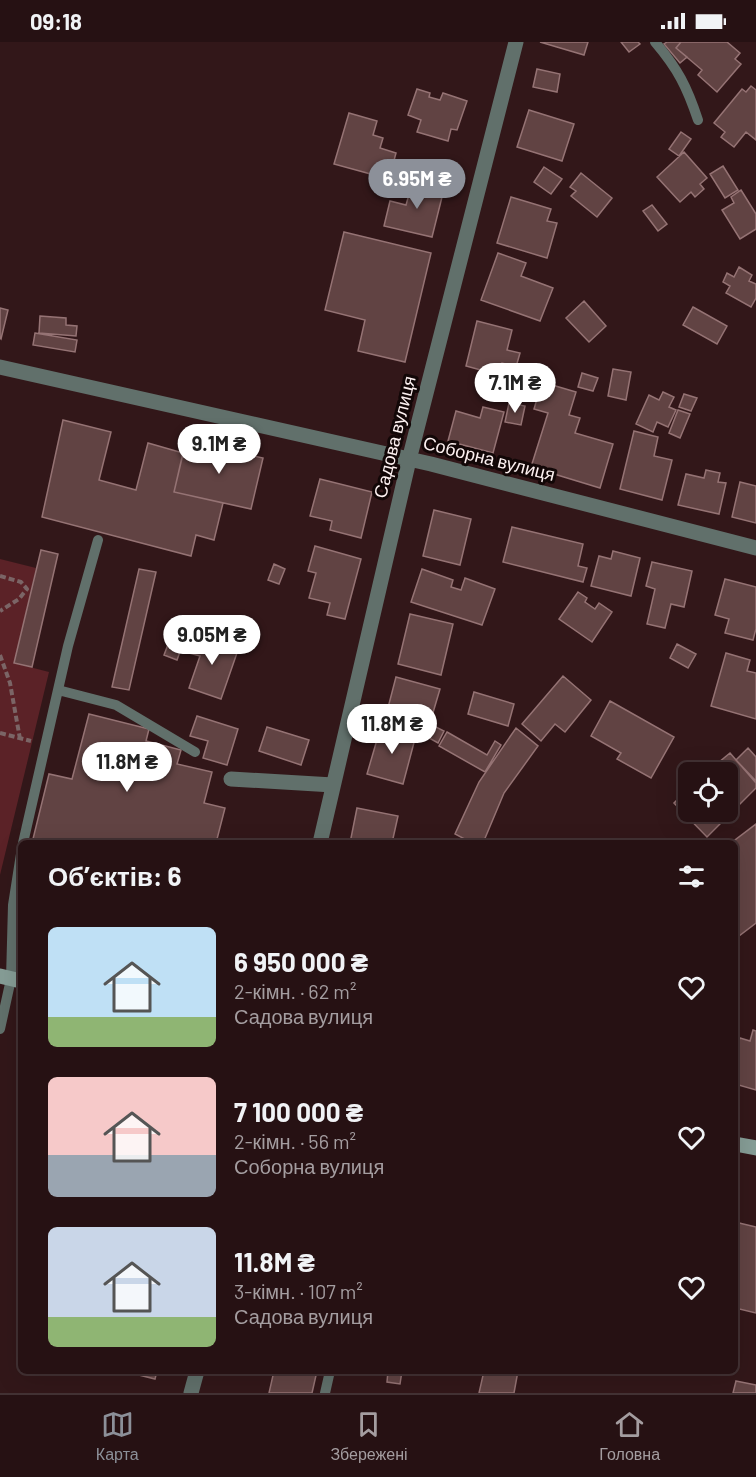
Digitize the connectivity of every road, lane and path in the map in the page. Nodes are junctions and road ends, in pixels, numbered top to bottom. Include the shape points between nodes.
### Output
1 (516, 42) edge
2 (655, 42) edge
3 (698, 120) dead end
4 (0, 367) edge
5 (409, 460) junction
6 (98, 540) dead end
7 (756, 549) edge
8 (0, 576) edge
9 (0, 611) edge
10 (0, 655) edge
11 (58, 690) junction
12 (0, 734) edge
13 (20, 739) junction
14 (46, 745) junction
15 (195, 752) dead end
16 (231, 779) dead end
17 (333, 785) junction
18 (24, 840) edge
19 (321, 840) edge
20 (18, 873) edge
21 (11, 979) edge
22 (0, 1029) edge
23 (738, 1145) edge
24 (756, 1148) edge
25 (195, 1374) edge
26 (329, 1374) edge
27 (192, 1393) edge
28 (325, 1393) edge

1 - 5 street, Садова вулиця
2 - 3 lane via 674,64
4 - 5 street, Соборна вулиця
5 - 7 street, Соборна вулиця
5 - 17 street, Садова вулиця
6 - 11 lane
8 - 9 path via 21,582 27,589
10 - 13 path via 10,683
11 - 14 lane
11 - 15 lane via 116,705
12 - 13 path
13 - 14 path
14 - 18 lane
16 - 17 street
17 - 19 street, Садова вулиця
20 - 21 lane
21 - 22 lane
23 - 24 main road
25 - 27 street
26 - 28 lane

